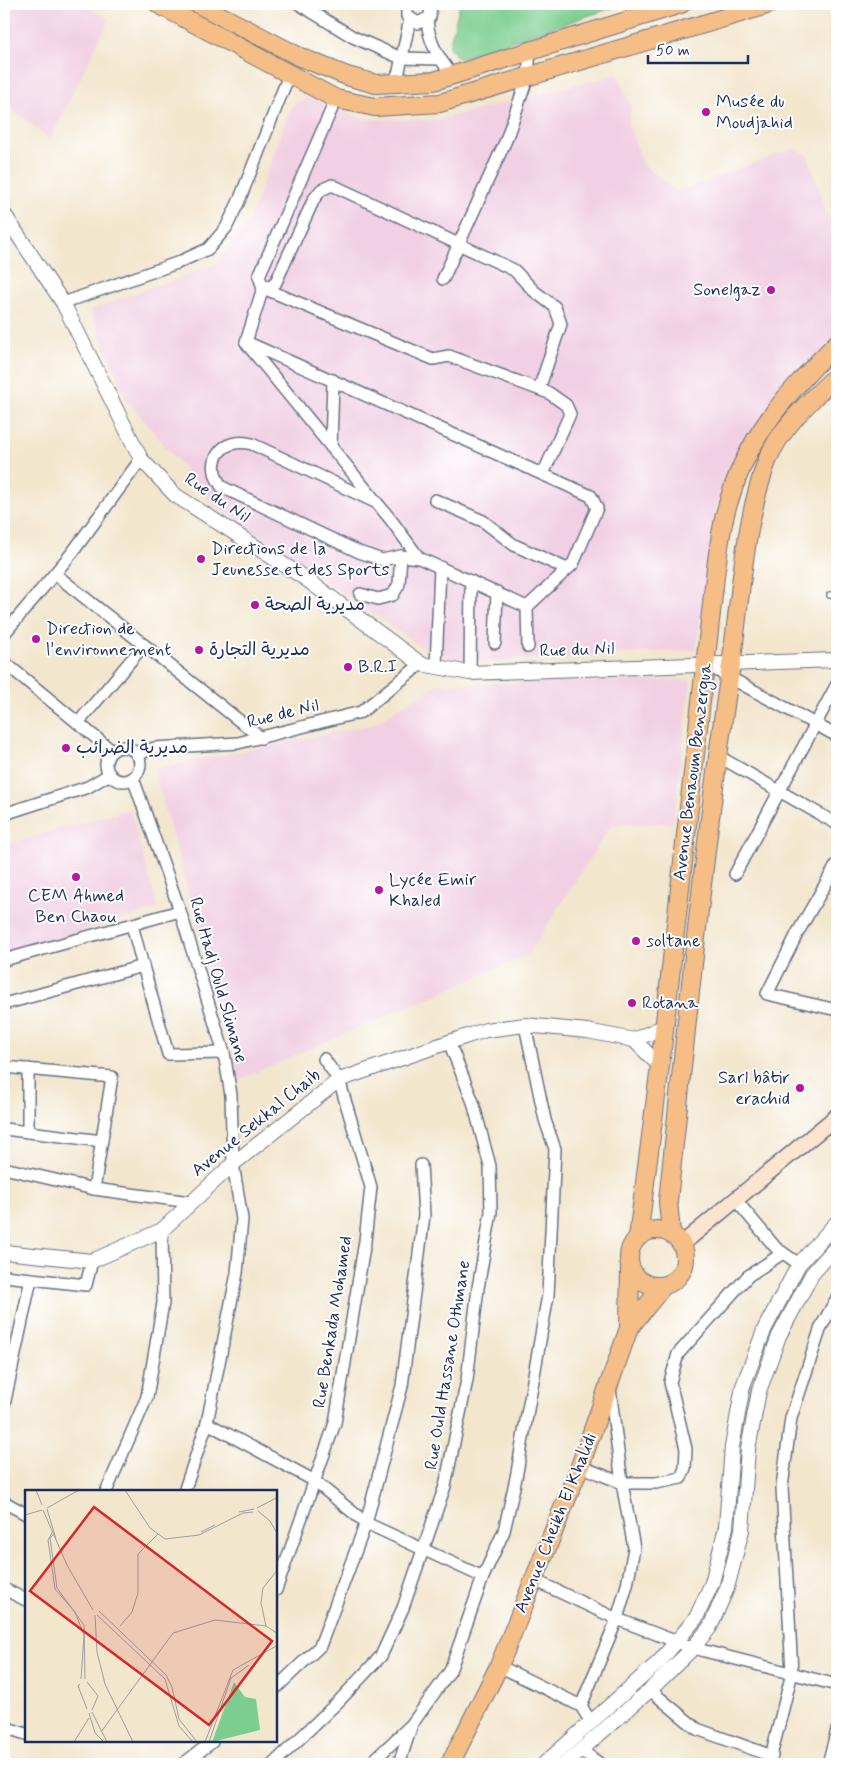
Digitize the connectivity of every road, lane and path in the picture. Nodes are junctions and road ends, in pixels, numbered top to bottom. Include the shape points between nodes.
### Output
1 (158, 4) edge
2 (198, 4) edge
3 (299, 4) edge
4 (406, 4) edge
5 (431, 4) edge
6 (680, 4) edge
7 (770, 4) edge
8 (410, 19) junction
9 (427, 20) junction
10 (530, 50) junction
11 (401, 58) junction
12 (440, 59) junction
13 (289, 75) junction
14 (452, 75) junction
15 (528, 76) junction
16 (393, 85) junction
17 (336, 99) junction
18 (4, 214) edge
19 (458, 244) junction
20 (442, 279) dead end
21 (263, 288) junction
22 (62, 303) junction
23 (246, 342) junction
24 (837, 343) edge
25 (837, 375) edge
26 (333, 380) junction
27 (539, 389) junction
28 (331, 448) junction
29 (142, 459) junction
30 (543, 474) junction
31 (435, 500) dead end
32 (375, 502) junction
33 (401, 556) junction
34 (419, 558) junction
35 (440, 567) junction
36 (567, 569) junction
37 (55, 574) junction
38 (471, 580) junction
39 (497, 592) junction
40 (360, 594) dead end
41 (830, 595) dead end
42 (837, 595) edge
43 (527, 607) junction
44 (4, 634) edge
45 (495, 643) dead end
46 (144, 645) junction
47 (528, 646) dead end
48 (837, 660) edge
49 (4, 662) edge
50 (421, 664) junction
51 (705, 664) junction
52 (436, 667) junction
53 (730, 671) junction
54 (470, 673) junction
55 (837, 684) edge
56 (78, 723) junction
57 (817, 725) junction
58 (837, 736) edge
59 (261, 738) junction
60 (112, 751) junction
61 (137, 756) junction
62 (718, 756) junction
63 (110, 774) junction
64 (133, 778) junction
65 (780, 792) junction
66 (4, 814) edge
67 (837, 824) edge
68 (837, 864) edge
69 (735, 874) dead end
70 (180, 911) junction
71 (132, 924) junction
72 (4, 960) edge
73 (143, 966) junction
74 (4, 1004) edge
75 (837, 1010) edge
76 (525, 1025) junction
77 (665, 1026) junction
78 (634, 1040) junction
79 (449, 1042) junction
80 (224, 1053) junction
81 (324, 1059) dead end
82 (4, 1064) edge
83 (660, 1066) junction
84 (28, 1069) junction
85 (338, 1080) junction
86 (837, 1116) edge
87 (4, 1129) edge
88 (28, 1132) junction
89 (102, 1140) junction
90 (233, 1164) junction
91 (421, 1164) dead end
92 (4, 1168) edge
93 (94, 1189) junction
94 (735, 1199) junction
95 (190, 1202) junction
96 (837, 1222) edge
97 (162, 1230) junction
98 (638, 1236) junction
99 (676, 1239) junction
100 (837, 1246) edge
101 (4, 1252) edge
102 (783, 1253) junction
103 (92, 1261) junction
104 (799, 1264) junction
105 (630, 1267) junction
106 (4, 1276) edge
107 (31, 1279) junction
108 (663, 1286) junction
109 (837, 1298) edge
110 (629, 1328) junction
111 (609, 1385) junction
112 (4, 1405) edge
113 (207, 1423) junction
114 (580, 1466) junction
115 (313, 1480) junction
116 (622, 1482) junction
117 (107, 1490) edge
118 (185, 1490) edge
119 (4, 1502) edge
120 (25, 1513) edge
121 (366, 1523) junction
122 (423, 1550) junction
123 (483, 1577) junction
124 (534, 1580) junction
125 (278, 1586) edge
126 (4, 1589) edge
127 (25, 1600) edge
128 (617, 1618) junction
129 (678, 1642) junction
130 (693, 1648) junction
131 (499, 1666) junction
132 (792, 1673) junction
133 (837, 1685) edge
134 (278, 1686) edge
135 (650, 1690) junction
136 (581, 1706) junction
137 (591, 1722) junction
138 (412, 1724) junction
139 (4, 1727) edge
140 (837, 1730) edge
141 (25, 1734) edge
142 (211, 1743) edge
143 (581, 1750) junction
144 (771, 1760) edge
145 (183, 1764) edge
146 (272, 1764) edge
147 (370, 1764) edge
148 (399, 1764) edge
149 (450, 1764) edge
150 (544, 1764) edge
151 (565, 1764) edge
152 (600, 1764) edge
153 (828, 1764) edge

1 - 13 main road
2 - 16 main road via 300,57 347,76
3 - 11 street via 353,37
4 - 8 street via 405,11
5 - 9 street via 432,13
6 - 10 main road
7 - 15 main road
8 - 9 street via 418,23
8 - 11 street
9 - 12 street via 428,34
10 - 14 main road
10 - 15 street
11 - 12 street
11 - 16 street
12 - 14 street
13 - 17 main road
13 - 22 street via 239,201 226,228 208,249
14 - 16 main road via 434,81
15 - 17 main road via 440,103 375,107
15 - 19 street via 506,140
17 - 21 street via 260,276
18 - 22 street, Rue du Nil
19 - 20 street
19 - 21 street via 332,185 314,199 275,284
19 - 27 street via 514,270 555,307 562,324
21 - 23 street
21 - 27 street via 433,359 450,356
22 - 29 street, Rue du Nil
23 - 26 street
23 - 28 street
24 - 51 main road, Avenue Benaoum Benzergua via 769,417 741,468 727,508 716,568
25 - 53 main road, Avenue Benaoum Benzergua via 794,419 768,459 752,512
26 - 28 street
26 - 30 street
27 - 30 street via 566,404 570,414
28 - 32 street
29 - 37 street
29 - 50 street, Rue du Nil via 175,495 306,579
30 - 36 street via 591,496 597,508 573,564
31 - 36 street via 483,521 514,545
32 - 33 street via 239,440 228,443 218,455 215,465 216,479 222,487 359,552 382,560
32 - 34 street
33 - 34 street
33 - 40 street via 399,584 393,595 378,599
34 - 35 street
35 - 38 street
35 - 52 street
36 - 43 street
37 - 44 street
37 - 46 street
38 - 39 street
38 - 54 street
39 - 43 street
39 - 45 street
41 - 42 lane
43 - 47 street
46 - 56 street
46 - 59 street
48 - 53 street, Rue du Nil
49 - 56 street
50 - 52 street, Rue du Nil
50 - 59 street, Rue de Nil via 361,712
51 - 53 street, Rue du Nil
51 - 54 street, Rue du Nil
51 - 77 main road, Avenue Benaoum Benzergua
52 - 54 street, Rue du Nil
53 - 57 street
53 - 62 main road, Avenue Benaoum Benzergua
55 - 57 street
56 - 60 street
57 - 58 street
57 - 65 street
59 - 61 street, Rue de Nil via 238,744 154,748
60 - 61 street via 127,748
60 - 63 street via 107,761
61 - 64 street via 139,769
62 - 65 street
62 - 99 main road, Avenue Benaoum Benzergua via 668,1201
63 - 64 street via 122,781
63 - 66 street via 88,787
64 - 70 street, Rue Hadj Ould Slimane
65 - 67 street
65 - 69 street
68 - 75 street via 767,994
70 - 71 street
70 - 80 street, Rue Hadj Ould Slimane
71 - 72 street
71 - 73 street
73 - 74 street
73 - 80 street via 168,1054
76 - 78 street, Avenue Sekkal Chaib via 587,1031
76 - 79 street, Avenue Sekkal Chaib via 486,1030
76 - 123 street via 545,1120 555,1149 548,1296 504,1531
77 - 78 street
77 - 83 main road, Avenue Benaoum Benzergua
78 - 83 street
79 - 85 street, Avenue Sekkal Chaib
79 - 122 street, Rue Ould Hassane Othmane via 473,1102 490,1166 491,1212 467,1380 445,1486
80 - 90 street, Rue Hadj Ould Slimane via 231,1095
81 - 85 street, Rue Benkada Mohamed
82 - 84 street
83 - 98 main road, Avenue Benaoum Benzergua
84 - 88 street
84 - 89 street via 112,1077
85 - 90 street, Avenue Sekkal Chaib
85 - 115 street, Rue Benkada Mohamed via 371,1187 335,1423
86 - 94 main road
87 - 88 street
88 - 89 street
89 - 93 street
90 - 95 street, Avenue Sekkal Chaib
90 - 113 street, Rue Hadj Ould Slimane via 242,1219
91 - 121 street via 424,1214 402,1386
92 - 93 street
93 - 95 street
94 - 99 main road
94 - 102 street
95 - 97 street, Avenue Sekkal Chaib
96 - 104 street
97 - 103 street, Avenue Sekkal Chaib
97 - 117 street via 164,1303 147,1397
98 - 99 main road via 658,1229
98 - 105 main road via 630,1251
99 - 108 main road via 685,1254 682,1269
100 - 130 street via 812,1274 780,1336 759,1391 748,1449 742,1530 727,1588 710,1626
101 - 103 street, Avenue Sekkal Chaib
102 - 104 street
102 - 116 street via 748,1276 678,1354 670,1382 686,1450 681,1478 656,1483
103 - 107 street via 86,1285
104 - 129 street via 765,1328 743,1386 732,1447 726,1527 712,1583 696,1618
105 - 108 main road via 643,1282
105 - 110 main road
106 - 107 street
107 - 112 street
108 - 110 main road, Avenue Cheikh El Khalidi
109 - 132 street via 821,1327 791,1418 782,1487
110 - 111 main road, Avenue Cheikh El Khalidi
111 - 114 main road, Avenue Cheikh El Khalidi
111 - 116 street
113 - 115 street
113 - 118 street, Rue Hadj Ould Slimane
114 - 116 street
114 - 124 main road, Avenue Cheikh El Khalidi
115 - 121 street
115 - 125 street, Rue Benkada Mohamed
116 - 128 street via 634,1548 628,1585
119 - 120 street
121 - 122 street
121 - 134 street via 320,1646
122 - 123 street
122 - 146 street, Rue Ould Hassane Othmane via 404,1608 381,1656
123 - 138 street via 450,1671
124 - 128 street
124 - 131 main road, Avenue Cheikh El Khalidi
126 - 127 street
128 - 129 street
128 - 136 street
129 - 130 street
129 - 137 street
130 - 132 street
130 - 135 street
131 - 136 street
131 - 149 main road, Avenue Cheikh El Khalidi
132 - 133 street
132 - 144 street
135 - 143 street
135 - 144 street via 697,1729
136 - 137 street
137 - 150 street
138 - 147 street
138 - 148 street
139 - 141 street
140 - 153 street
142 - 145 street
143 - 151 street
143 - 152 street

